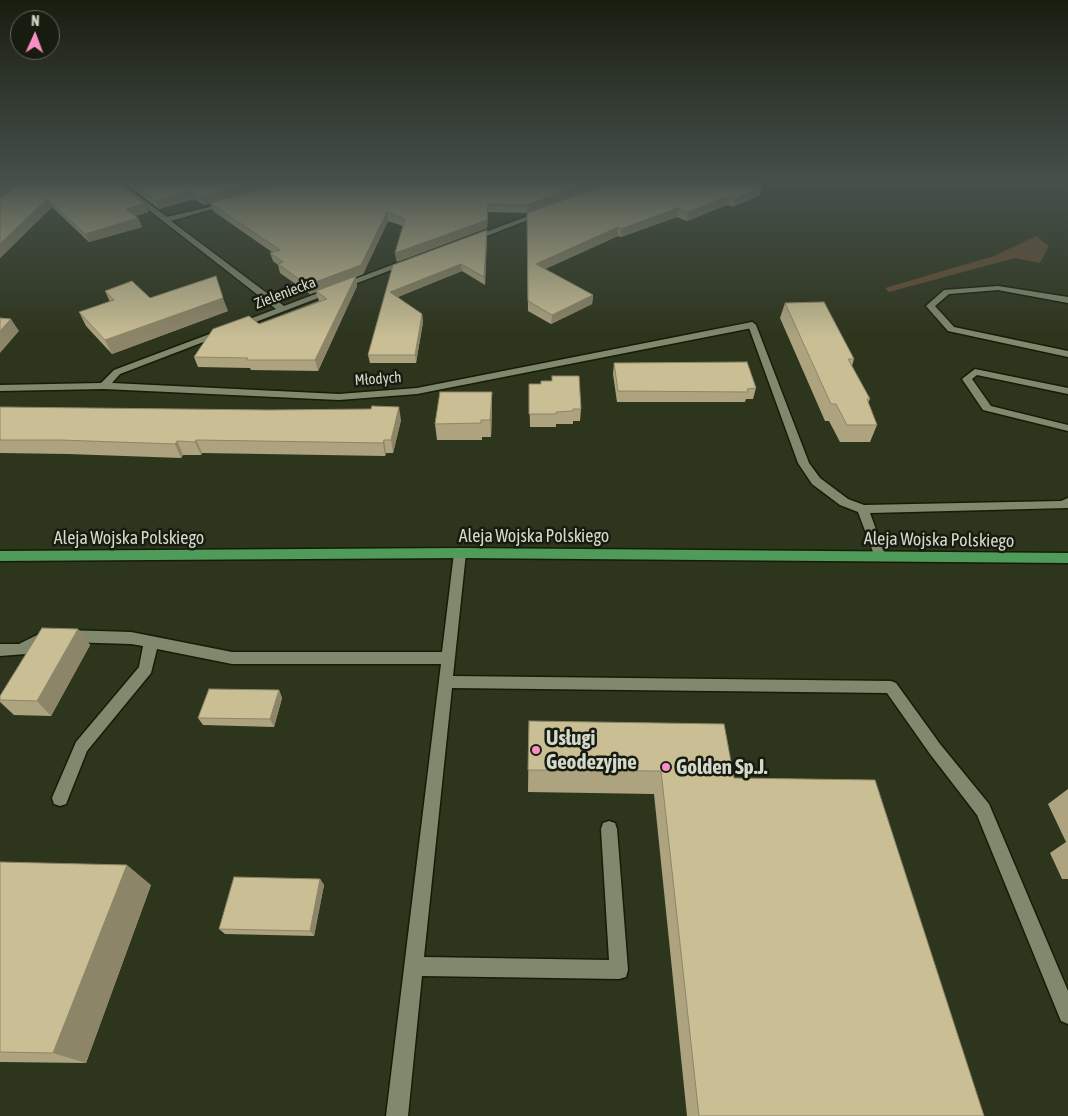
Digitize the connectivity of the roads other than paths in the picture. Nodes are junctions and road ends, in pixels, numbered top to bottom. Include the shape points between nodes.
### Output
1 (184, 234) edge
2 (483, 234) edge
3 (459, 243) edge
4 (413, 260) edge
5 (1068, 300) edge
6 (282, 309) junction
7 (1068, 354) edge
8 (104, 386) junction
9 (0, 388) edge
10 (1068, 391) edge
11 (1068, 428) edge
12 (1068, 502) edge
13 (863, 509) junction
14 (460, 553) junction
15 (0, 556) edge
16 (880, 557) junction
17 (1068, 558) edge
18 (151, 642) junction
19 (0, 650) edge
20 (447, 658) junction
21 (445, 682) junction
22 (60, 798) dead end
23 (609, 830) dead end
24 (413, 966) junction
25 (1068, 1014) edge
26 (397, 1116) edge

1 - 6 street
2 - 3 street
4 - 6 street, Zieleniecka
5 - 7 street via 998,288 947,292 930,306 951,329
6 - 8 street, Zieleniecka via 118,372
8 - 9 street, Młodych
8 - 13 street, Młodych via 339,397 416,391 752,325 804,463 816,481 844,502
10 - 11 street via 975,372 967,379 987,408
12 - 13 street via 1064,505
13 - 16 street
14 - 15 main road, Aleja Wojska Polskiego
14 - 16 main road, Aleja Wojska Polskiego
14 - 20 street
16 - 17 main road, Aleja Wojska Polskiego
18 - 19 street via 131,638 48,636 21,650
18 - 20 street via 232,658
18 - 22 street via 146,669 81,748
20 - 21 street
21 - 24 street
21 - 25 street via 891,687 984,810
23 - 24 street via 618,970
24 - 26 street

